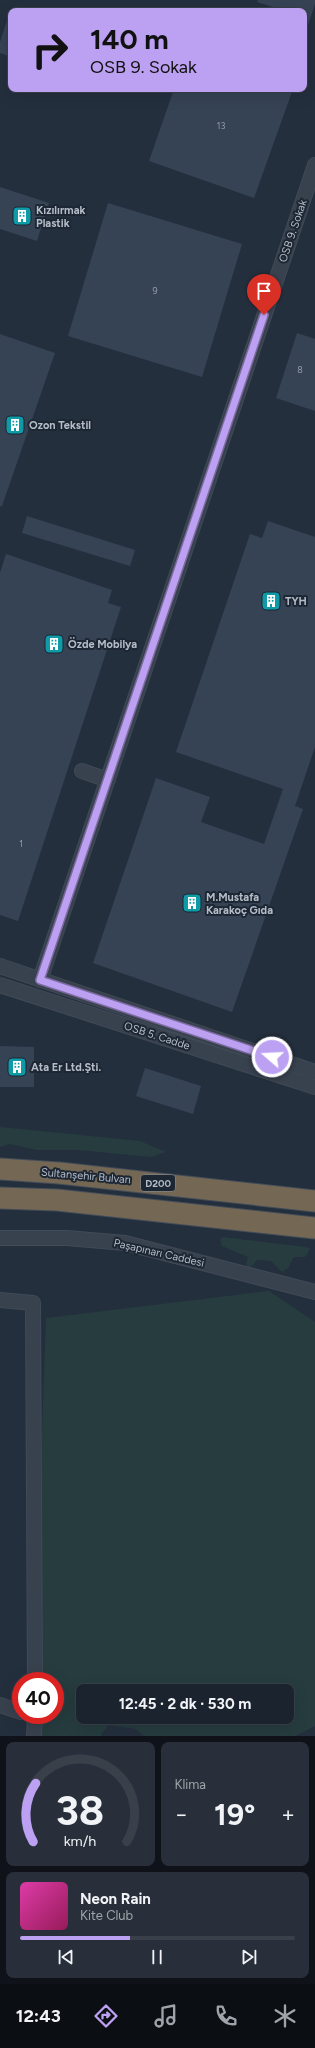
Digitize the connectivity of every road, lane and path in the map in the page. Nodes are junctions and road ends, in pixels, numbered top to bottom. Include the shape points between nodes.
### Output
1 (315, 165) edge
2 (82, 771) dead end
3 (108, 780) junction
4 (0, 966) edge
5 (40, 980) junction
6 (0, 984) edge
7 (315, 1072) edge
8 (315, 1088) edge
9 (0, 1169) edge
10 (0, 1198) edge
11 (315, 1201) edge
12 (315, 1228) edge
13 (0, 1238) edge
14 (315, 1292) edge
15 (0, 1300) edge
16 (34, 1672) edge
17 (0, 1705) edge
18 (12, 1709) edge
19 (33, 1724) edge
20 (34, 1736) edge

1 - 3 street, OSB 9. Sokak
2 - 3 street
3 - 5 street, OSB 9. Sokak
4 - 5 street
5 - 7 street
6 - 8 street, OSB 5. Cadde
9 - 11 highway, Sultanşehir Bulvarı / D200
10 - 12 highway via 57,1200
13 - 14 street, Paşapınarı Caddesi via 67,1238 125,1243
15 - 16 street via 32,1303
17 - 18 street
19 - 20 street

